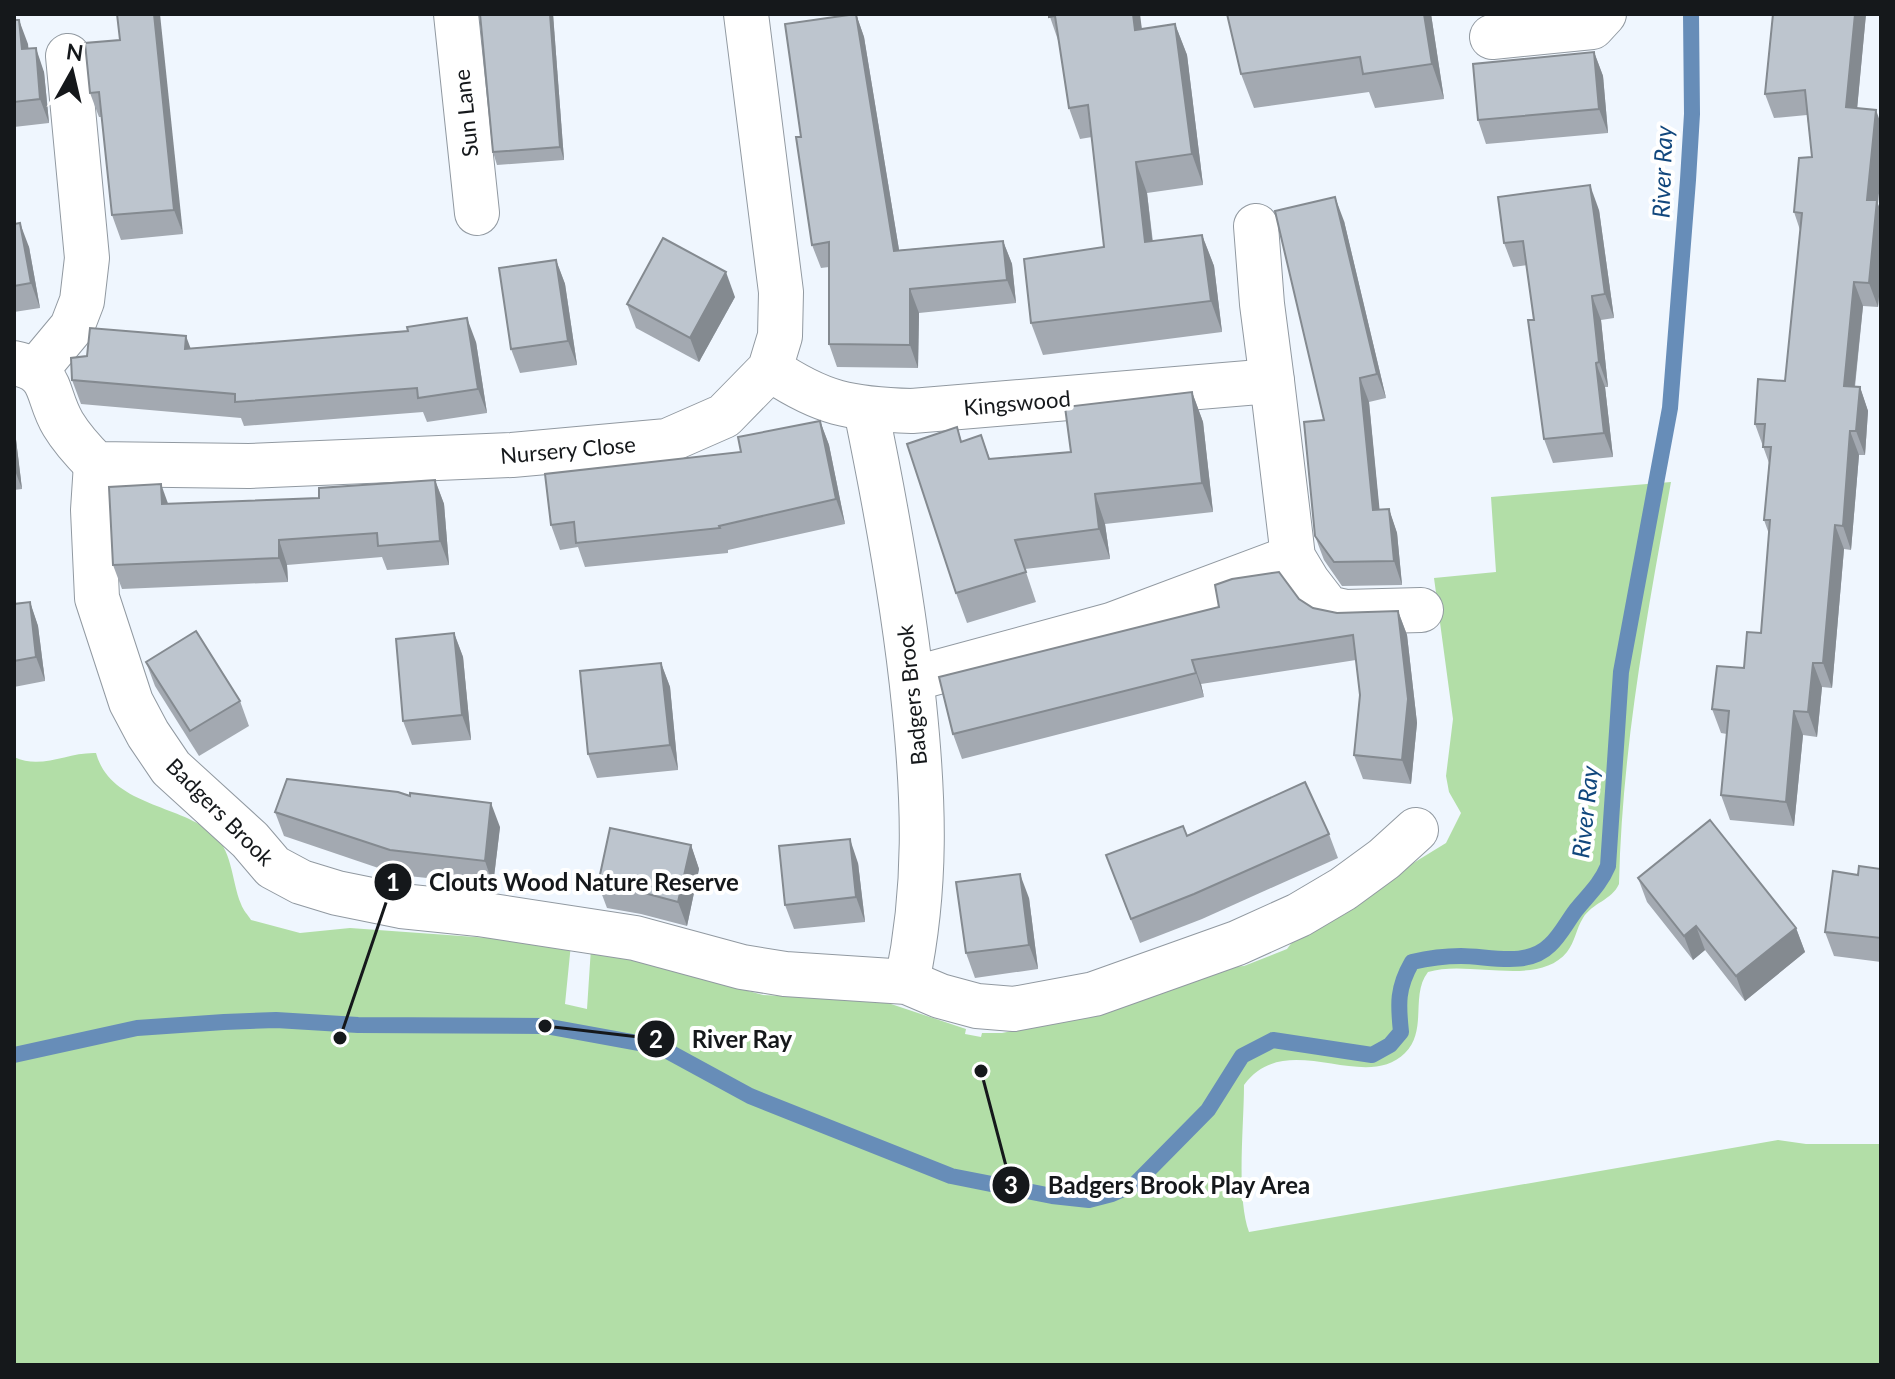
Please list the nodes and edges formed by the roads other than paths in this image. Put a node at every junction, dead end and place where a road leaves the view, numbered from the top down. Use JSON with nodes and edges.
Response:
{"nodes":[{"id":1,"x":456,"y":14,"type":"edge"},
{"id":2,"x":746,"y":14,"type":"edge"},
{"id":3,"x":1604,"y":14,"type":"edge"},
{"id":4,"x":1492,"y":37,"type":"dead end"},
{"id":5,"x":68,"y":56,"type":"dead end"},
{"id":6,"x":477,"y":213,"type":"dead end"},
{"id":7,"x":1256,"y":226,"type":"dead end"},
{"id":8,"x":25,"y":366,"type":"edge"},
{"id":9,"x":770,"y":369,"type":"junction"},
{"id":10,"x":1272,"y":381,"type":"junction"},
{"id":11,"x":866,"y":410,"type":"junction"},
{"id":12,"x":96,"y":464,"type":"junction"},
{"id":13,"x":1293,"y":557,"type":"junction"},
{"id":14,"x":1421,"y":610,"type":"dead end"},
{"id":15,"x":912,"y":679,"type":"junction"},
{"id":16,"x":1416,"y":830,"type":"dead end"},
{"id":17,"x":907,"y":982,"type":"junction"}],
"edges":[{"from":1,"to":6,"type":"street","name":"Sun Lane"},
{"from":2,"to":9,"type":"street","name":"Nursery Close"},
{"from":3,"to":4,"type":"street"},
{"from":5,"to":8,"type":"street"},
{"from":7,"to":10,"type":"street"},
{"from":8,"to":12,"type":"street"},
{"from":9,"to":11,"type":"street","name":"Kingswood"},
{"from":9,"to":12,"type":"street","name":"Nursery Close"},
{"from":10,"to":11,"type":"street","name":"Kingswood"},
{"from":10,"to":13,"type":"street"},
{"from":11,"to":15,"type":"street","name":"Badgers Brook"},
{"from":12,"to":17,"type":"street","name":"Badgers Brook"},
{"from":13,"to":14,"type":"street"},
{"from":13,"to":15,"type":"street"},
{"from":15,"to":17,"type":"street","name":"Badgers Brook"},
{"from":16,"to":17,"type":"street","name":"Badgers Brook"}]}
